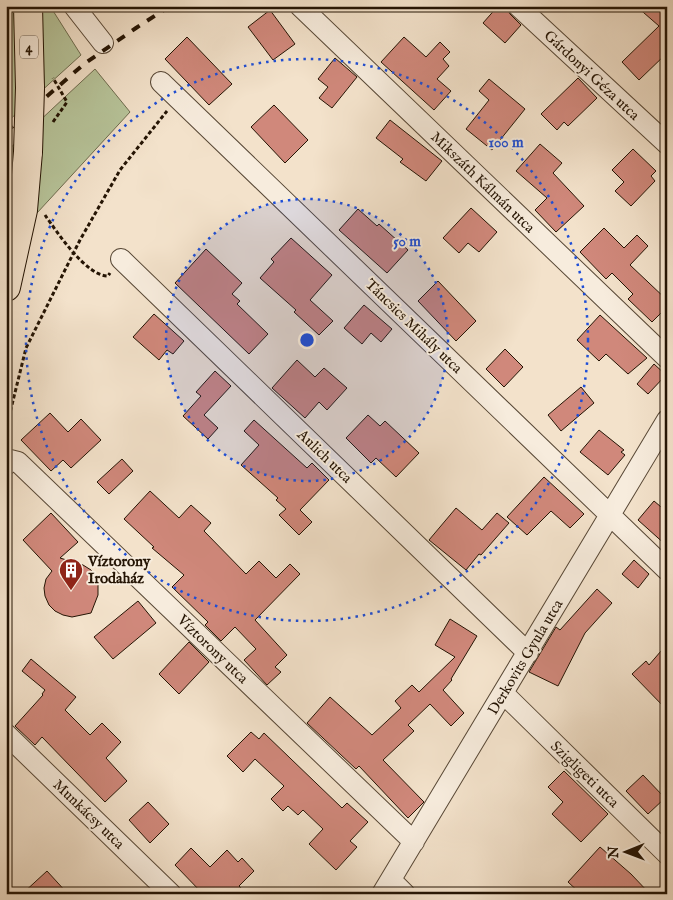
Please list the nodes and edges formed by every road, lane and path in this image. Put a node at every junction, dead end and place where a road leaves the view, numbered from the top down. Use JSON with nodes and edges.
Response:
{"nodes":[{"id":1,"x":28,"y":6,"type":"edge"},
{"id":2,"x":74,"y":6,"type":"edge"},
{"id":3,"x":300,"y":6,"type":"edge"},
{"id":4,"x":518,"y":6,"type":"edge"},
{"id":5,"x":103,"y":43,"type":"dead end"},
{"id":6,"x":161,"y":82,"type":"dead end"},
{"id":7,"x":178,"y":99,"type":"junction"},
{"id":8,"x":667,"y":144,"type":"edge"},
{"id":9,"x":74,"y":254,"type":"junction"},
{"id":10,"x":122,"y":259,"type":"joint"},
{"id":11,"x":9,"y":276,"type":"edge"},
{"id":12,"x":667,"y":358,"type":"edge"},
{"id":13,"x":667,"y":420,"type":"edge"},
{"id":14,"x":8,"y":462,"type":"edge"},
{"id":15,"x":610,"y":516,"type":"junction"},
{"id":16,"x":667,"y":570,"type":"edge"},
{"id":17,"x":528,"y":653,"type":"junction"},
{"id":18,"x":504,"y":694,"type":"junction"},
{"id":19,"x":6,"y":734,"type":"edge"},
{"id":20,"x":414,"y":842,"type":"junction"},
{"id":21,"x":667,"y":854,"type":"edge"},
{"id":22,"x":387,"y":887,"type":"edge"},
{"id":23,"x":171,"y":894,"type":"edge"},
{"id":24,"x":405,"y":894,"type":"edge"}],
"edges":[{"from":1,"to":11,"type":"main road","number":"4","bridge":true},
{"from":2,"to":5,"type":"street"},
{"from":3,"to":12,"type":"street","name":"Mikszáth Kálmán utca"},
{"from":4,"to":8,"type":"street","name":"Gárdonyi Géza utca"},
{"from":6,"to":7,"type":"street","name":"Táncsics Mihály utca"},
{"from":7,"to":9,"type":"path"},
{"from":7,"to":15,"type":"street","name":"Táncsics Mihály utca"},
{"from":9,"to":10,"type":"path"},
{"from":9,"to":14,"type":"path"},
{"from":10,"to":17,"type":"street","name":"Aulich utca"},
{"from":13,"to":15,"type":"street","name":"Derkovits Gyula utca"},
{"from":14,"to":20,"type":"street","name":"Víztorony utca"},
{"from":15,"to":16,"type":"street","name":"Táncsics Mihály utca"},
{"from":15,"to":17,"type":"street","name":"Derkovits Gyula utca"},
{"from":17,"to":18,"type":"street","name":"Derkovits Gyula utca"},
{"from":18,"to":20,"type":"street","name":"Derkovits Gyula utca"},
{"from":18,"to":21,"type":"street","name":"Szigligeti utca"},
{"from":19,"to":23,"type":"street","name":"Munkácsy utca"},
{"from":20,"to":22,"type":"street","name":"Derkovits Gyula utca"},
{"from":22,"to":24,"type":"street"}]}
